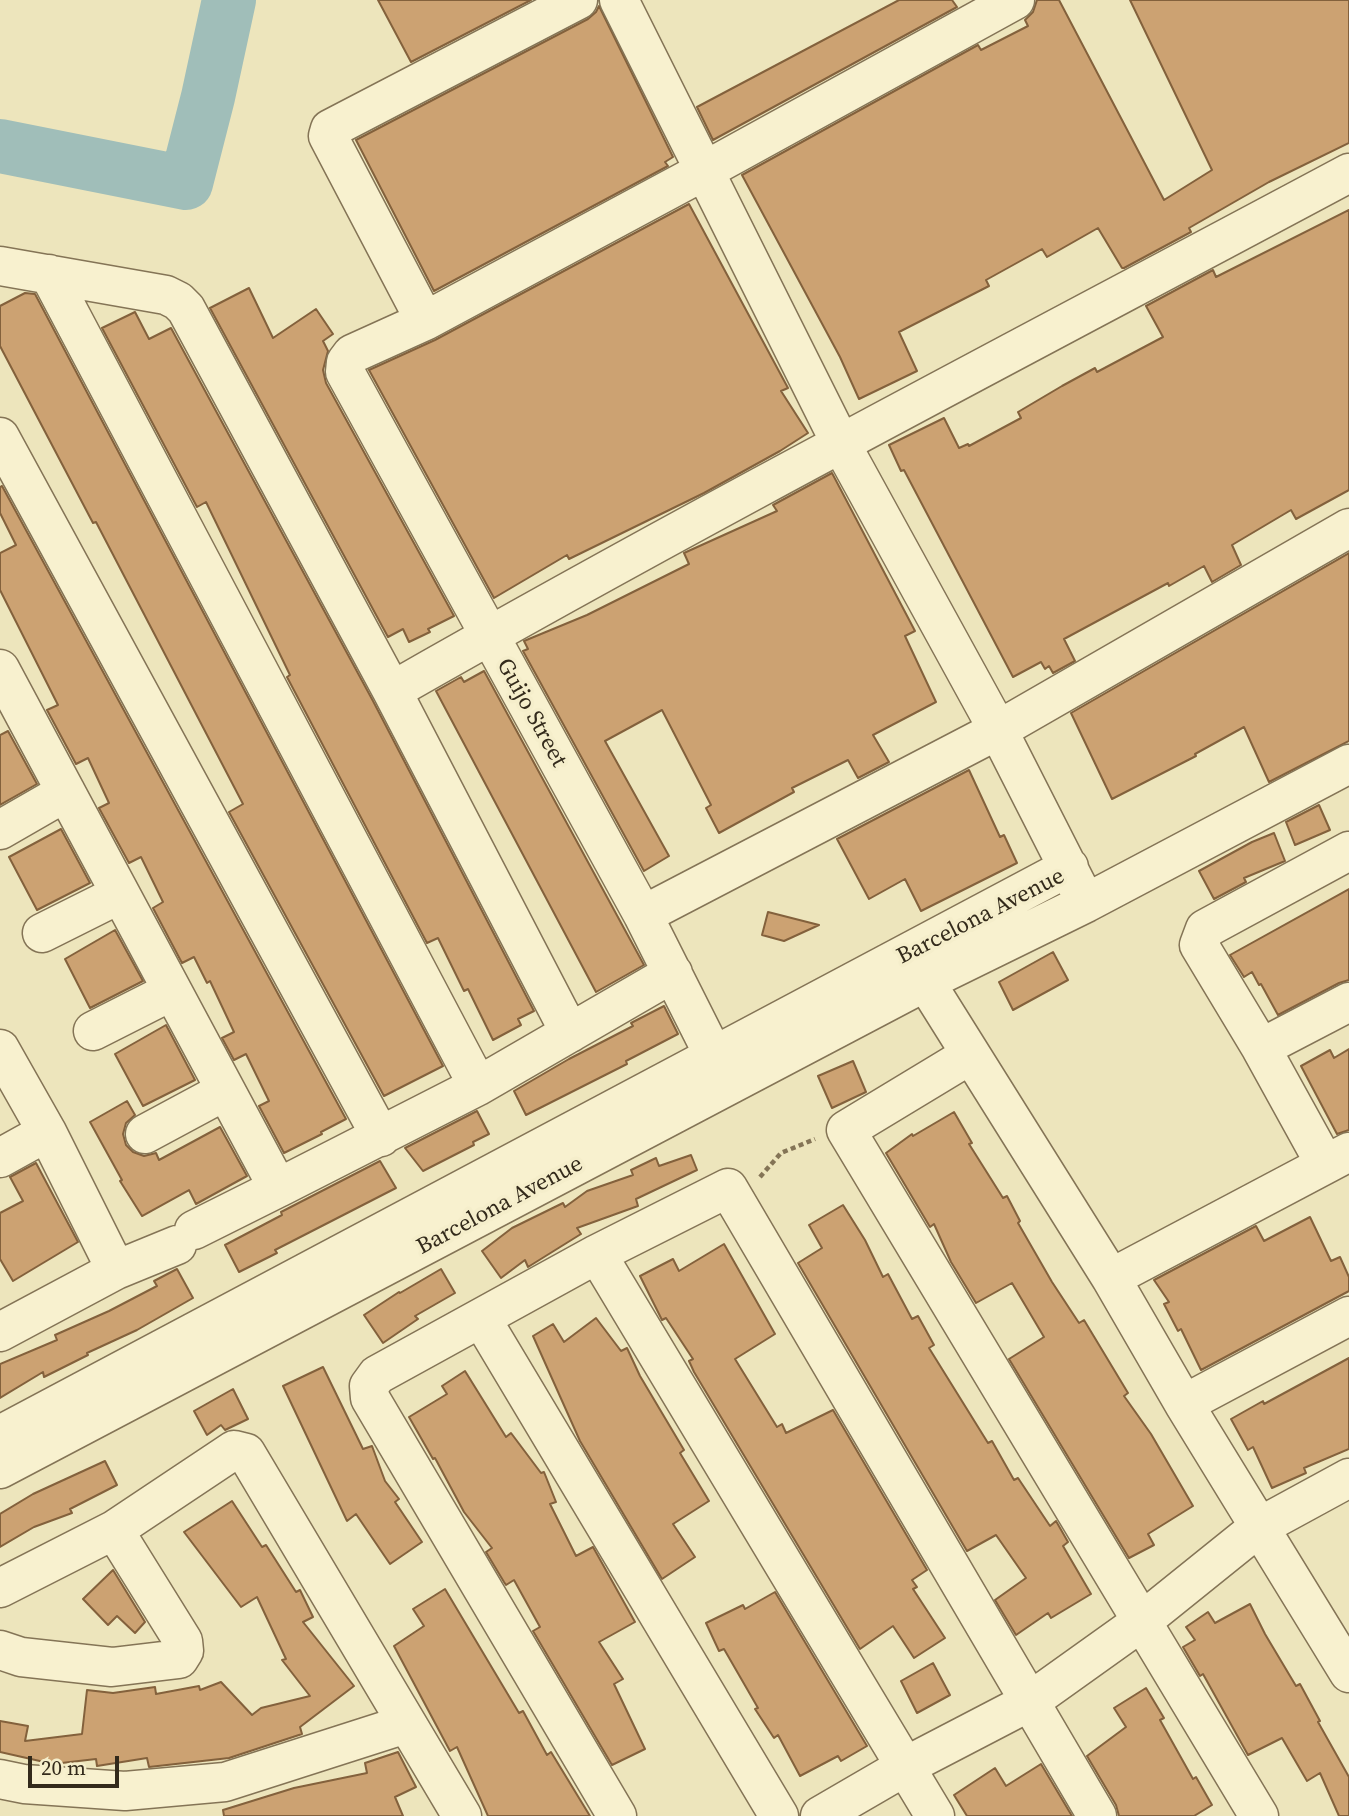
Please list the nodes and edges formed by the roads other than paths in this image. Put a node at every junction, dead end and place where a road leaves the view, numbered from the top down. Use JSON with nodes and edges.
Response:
{"nodes":[{"id":1,"x":578,"y":0,"type":"edge"},
{"id":2,"x":619,"y":0,"type":"edge"},
{"id":3,"x":1014,"y":0,"type":"edge"},
{"id":4,"x":704,"y":171,"type":"junction"},
{"id":5,"x":1349,"y":173,"type":"edge"},
{"id":6,"x":0,"y":266,"type":"edge"},
{"id":7,"x":49,"y":274,"type":"junction"},
{"id":8,"x":425,"y":321,"type":"junction"},
{"id":9,"x":0,"y":437,"type":"edge"},
{"id":10,"x":841,"y":444,"type":"junction"},
{"id":11,"x":1349,"y":528,"type":"edge"},
{"id":12,"x":489,"y":636,"type":"junction"},
{"id":13,"x":4,"y":687,"type":"edge"},
{"id":14,"x":392,"y":691,"type":"junction"},
{"id":15,"x":998,"y":730,"type":"junction"},
{"id":16,"x":1349,"y":764,"type":"edge"},
{"id":17,"x":66,"y":792,"type":"junction"},
{"id":18,"x":0,"y":830,"type":"edge"},
{"id":19,"x":1349,"y":851,"type":"edge"},
{"id":20,"x":1069,"y":867,"type":"junction"},
{"id":21,"x":121,"y":894,"type":"junction"},
{"id":22,"x":1086,"y":903,"type":"junction"},
{"id":23,"x":643,"y":915,"type":"junction"},
{"id":24,"x":42,"y":933,"type":"dead end"},
{"id":25,"x":917,"y":968,"type":"junction"},
{"id":26,"x":673,"y":973,"type":"junction"},
{"id":27,"x":172,"y":991,"type":"junction"},
{"id":28,"x":1349,"y":1002,"type":"edge"},
{"id":29,"x":93,"y":1031,"type":"dead end"},
{"id":30,"x":570,"y":1033,"type":"junction"},
{"id":31,"x":1261,"y":1048,"type":"junction"},
{"id":32,"x":0,"y":1049,"type":"edge"},
{"id":33,"x":970,"y":1055,"type":"junction"},
{"id":34,"x":714,"y":1056,"type":"junction"},
{"id":35,"x":478,"y":1086,"type":"junction"},
{"id":36,"x":225,"y":1091,"type":"junction"},
{"id":37,"x":47,"y":1132,"type":"junction"},
{"id":38,"x":145,"y":1134,"type":"dead end"},
{"id":39,"x":381,"y":1137,"type":"junction"},
{"id":40,"x":0,"y":1158,"type":"edge"},
{"id":41,"x":1337,"y":1158,"type":"edge"},
{"id":42,"x":278,"y":1188,"type":"junction"},
{"id":43,"x":597,"y":1254,"type":"junction"},
{"id":44,"x":116,"y":1270,"type":"junction"},
{"id":45,"x":1111,"y":1278,"type":"junction"},
{"id":46,"x":1349,"y":1316,"type":"edge"},
{"id":47,"x":481,"y":1318,"type":"junction"},
{"id":48,"x":0,"y":1332,"type":"edge"},
{"id":49,"x":1184,"y":1404,"type":"junction"},
{"id":50,"x":0,"y":1435,"type":"edge"},
{"id":51,"x":0,"y":1469,"type":"edge"},
{"id":52,"x":1349,"y":1478,"type":"edge"},
{"id":53,"x":1259,"y":1527,"type":"junction"},
{"id":54,"x":114,"y":1530,"type":"junction"},
{"id":55,"x":0,"y":1588,"type":"edge"},
{"id":56,"x":1141,"y":1622,"type":"junction"},
{"id":57,"x":0,"y":1650,"type":"edge"},
{"id":58,"x":1345,"y":1655,"type":"edge"},
{"id":59,"x":1028,"y":1702,"type":"junction"},
{"id":60,"x":406,"y":1724,"type":"junction"},
{"id":61,"x":906,"y":1766,"type":"junction"},
{"id":62,"x":0,"y":1779,"type":"edge"},
{"id":63,"x":462,"y":1816,"type":"edge"},
{"id":64,"x":617,"y":1816,"type":"edge"},
{"id":65,"x":779,"y":1816,"type":"edge"},
{"id":66,"x":820,"y":1816,"type":"edge"},
{"id":67,"x":935,"y":1816,"type":"edge"},
{"id":68,"x":1097,"y":1816,"type":"edge"},
{"id":69,"x":1259,"y":1816,"type":"edge"}],
"edges":[{"from":1,"to":8,"type":"street"},
{"from":2,"to":4,"type":"street"},
{"from":3,"to":4,"type":"street"},
{"from":4,"to":8,"type":"street"},
{"from":4,"to":10,"type":"street"},
{"from":5,"to":10,"type":"street"},
{"from":6,"to":7,"type":"street"},
{"from":7,"to":14,"type":"street"},
{"from":7,"to":35,"type":"street"},
{"from":8,"to":12,"type":"street","name":"Guijo Street"},
{"from":9,"to":39,"type":"street"},
{"from":10,"to":12,"type":"street"},
{"from":10,"to":15,"type":"street"},
{"from":11,"to":15,"type":"street"},
{"from":12,"to":14,"type":"street"},
{"from":12,"to":23,"type":"street","name":"Guijo Street"},
{"from":13,"to":17,"type":"street"},
{"from":14,"to":30,"type":"street"},
{"from":15,"to":20,"type":"street"},
{"from":15,"to":23,"type":"street"},
{"from":16,"to":22,"type":"street"},
{"from":17,"to":18,"type":"street"},
{"from":17,"to":21,"type":"street"},
{"from":19,"to":31,"type":"street"},
{"from":20,"to":22,"type":"street","name":"Barcelona Avenue"},
{"from":20,"to":25,"type":"street","name":"Barcelona Avenue"},
{"from":21,"to":24,"type":"street"},
{"from":21,"to":27,"type":"street"},
{"from":22,"to":25,"type":"street","name":"Barcelona Avenue"},
{"from":23,"to":26,"type":"street","name":"Guijo Street"},
{"from":25,"to":33,"type":"street"},
{"from":25,"to":34,"type":"street","name":"Barcelona Avenue"},
{"from":25,"to":51,"type":"street","name":"Barcelona Avenue"},
{"from":26,"to":30,"type":"street"},
{"from":26,"to":34,"type":"street","name":"Guijo Street"},
{"from":27,"to":29,"type":"street"},
{"from":27,"to":36,"type":"street"},
{"from":28,"to":31,"type":"street"},
{"from":30,"to":35,"type":"street"},
{"from":31,"to":41,"type":"street"},
{"from":32,"to":37,"type":"street"},
{"from":33,"to":45,"type":"street"},
{"from":33,"to":56,"type":"street"},
{"from":34,"to":50,"type":"street","name":"Barcelona Avenue"},
{"from":35,"to":39,"type":"street"},
{"from":36,"to":38,"type":"street"},
{"from":36,"to":42,"type":"street"},
{"from":37,"to":40,"type":"street"},
{"from":37,"to":44,"type":"street"},
{"from":39,"to":42,"type":"street"},
{"from":41,"to":45,"type":"street"},
{"from":42,"to":44,"type":"street"},
{"from":43,"to":47,"type":"street"},
{"from":43,"to":59,"type":"street"},
{"from":43,"to":61,"type":"street"},
{"from":44,"to":48,"type":"street"},
{"from":45,"to":49,"type":"street"},
{"from":46,"to":49,"type":"street"},
{"from":47,"to":64,"type":"street"},
{"from":47,"to":65,"type":"street"},
{"from":49,"to":53,"type":"street"},
{"from":52,"to":53,"type":"street"},
{"from":53,"to":56,"type":"street"},
{"from":53,"to":58,"type":"street"},
{"from":54,"to":55,"type":"street"},
{"from":54,"to":57,"type":"street"},
{"from":54,"to":60,"type":"street"},
{"from":56,"to":59,"type":"street"},
{"from":56,"to":69,"type":"street"},
{"from":59,"to":61,"type":"street"},
{"from":59,"to":68,"type":"street"},
{"from":60,"to":62,"type":"street"},
{"from":60,"to":63,"type":"street"},
{"from":61,"to":66,"type":"street"},
{"from":61,"to":67,"type":"street"}]}
